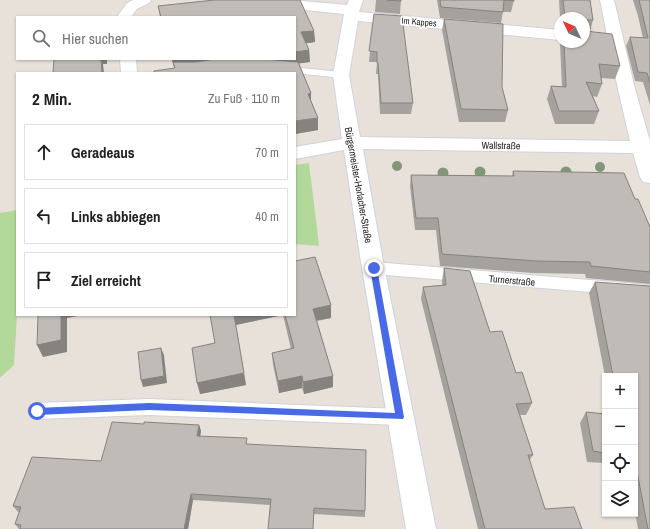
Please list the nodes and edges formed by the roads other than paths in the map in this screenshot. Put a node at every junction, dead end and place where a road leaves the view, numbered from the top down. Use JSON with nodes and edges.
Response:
{"nodes":[{"id":1,"x":144,"y":0,"type":"edge"},
{"id":2,"x":246,"y":0,"type":"edge"},
{"id":3,"x":607,"y":0,"type":"edge"},
{"id":4,"x":353,"y":8,"type":"edge"},
{"id":5,"x":125,"y":16,"type":"edge"},
{"id":6,"x":554,"y":34,"type":"edge"},
{"id":7,"x":128,"y":60,"type":"edge"},
{"id":8,"x":267,"y":67,"type":"edge"},
{"id":9,"x":129,"y":72,"type":"edge"},
{"id":10,"x":341,"y":76,"type":"junction"},
{"id":11,"x":352,"y":143,"type":"junction"},
{"id":12,"x":645,"y":147,"type":"edge"},
{"id":13,"x":296,"y":153,"type":"edge"},
{"id":14,"x":650,"y":177,"type":"edge"},
{"id":15,"x":374,"y":268,"type":"junction"},
{"id":16,"x":650,"y":291,"type":"edge"},
{"id":17,"x":37,"y":411,"type":"dead end"},
{"id":18,"x":400,"y":417,"type":"junction"},
{"id":19,"x":421,"y":529,"type":"edge"}],
"edges":[{"from":1,"to":5,"type":"street"},
{"from":2,"to":4,"type":"street","name":"Im Kappes"},
{"from":3,"to":12,"type":"street"},
{"from":4,"to":6,"type":"street","name":"Im Kappes"},
{"from":4,"to":10,"type":"street","name":"Bürgermeister-Horlacher-Straße"},
{"from":7,"to":9,"type":"street"},
{"from":8,"to":10,"type":"lane"},
{"from":10,"to":11,"type":"street","name":"Bürgermeister-Horlacher-Straße"},
{"from":11,"to":12,"type":"street","name":"Wallstraße"},
{"from":11,"to":13,"type":"street","name":"Wallstraße"},
{"from":11,"to":15,"type":"street","name":"Bürgermeister-Horlacher-Straße"},
{"from":12,"to":14,"type":"street"},
{"from":15,"to":16,"type":"lane","name":"Turnerstraße"},
{"from":15,"to":18,"type":"street","name":"Bürgermeister-Horlacher-Straße"},
{"from":17,"to":18,"type":"lane"},
{"from":18,"to":19,"type":"street","name":"Bürgermeister-Horlacher-Straße"}]}
